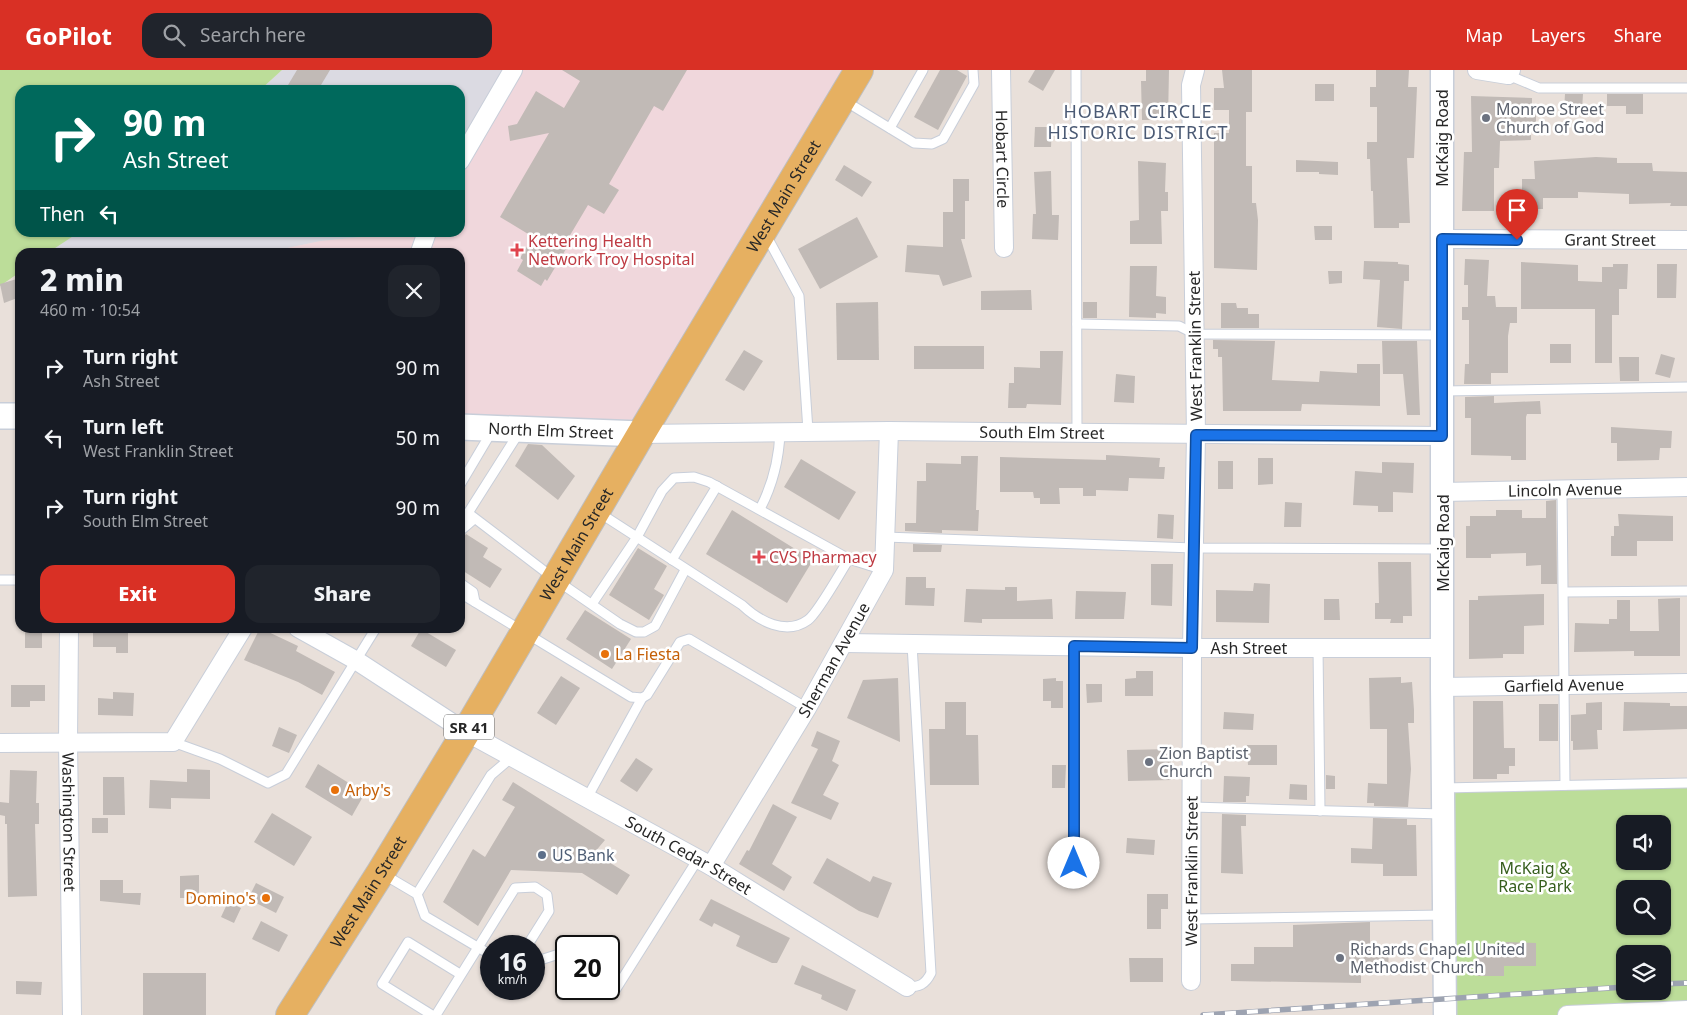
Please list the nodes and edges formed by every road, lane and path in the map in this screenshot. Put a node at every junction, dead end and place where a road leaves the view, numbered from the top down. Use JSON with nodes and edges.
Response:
{"nodes":[{"id":1,"x":514,"y":70,"type":"edge"},
{"id":2,"x":859,"y":70,"type":"edge"},
{"id":3,"x":923,"y":70,"type":"edge"},
{"id":4,"x":973,"y":70,"type":"edge"},
{"id":5,"x":1001,"y":70,"type":"edge"},
{"id":6,"x":1076,"y":70,"type":"edge"},
{"id":7,"x":1195,"y":70,"type":"edge"},
{"id":8,"x":1442,"y":70,"type":"edge"},
{"id":9,"x":1477,"y":70,"type":"edge"},
{"id":10,"x":1510,"y":72,"type":"edge"},
{"id":11,"x":1687,"y":88,"type":"edge"},
{"id":12,"x":842,"y":100,"type":"junction"},
{"id":13,"x":890,"y":128,"type":"junction"},
{"id":14,"x":465,"y":153,"type":"edge"},
{"id":15,"x":764,"y":230,"type":"junction"},
{"id":16,"x":1442,"y":239,"type":"junction"},
{"id":17,"x":1687,"y":240,"type":"edge"},
{"id":18,"x":1004,"y":248,"type":"dead end"},
{"id":19,"x":1077,"y":324,"type":"junction"},
{"id":20,"x":1195,"y":334,"type":"junction"},
{"id":21,"x":1442,"y":335,"type":"junction"},
{"id":22,"x":1687,"y":387,"type":"edge"},
{"id":23,"x":1442,"y":391,"type":"junction"},
{"id":24,"x":0,"y":416,"type":"edge"},
{"id":25,"x":15,"y":416,"type":"edge"},
{"id":26,"x":465,"y":427,"type":"edge"},
{"id":27,"x":493,"y":428,"type":"junction"},
{"id":28,"x":521,"y":429,"type":"junction"},
{"id":29,"x":808,"y":431,"type":"junction"},
{"id":30,"x":888,"y":431,"type":"junction"},
{"id":31,"x":780,"y":432,"type":"junction"},
{"id":32,"x":1077,"y":433,"type":"junction"},
{"id":33,"x":641,"y":434,"type":"junction"},
{"id":34,"x":1196,"y":435,"type":"junction"},
{"id":35,"x":1442,"y":436,"type":"junction"},
{"id":36,"x":465,"y":476,"type":"edge"},
{"id":37,"x":717,"y":486,"type":"junction"},
{"id":38,"x":1687,"y":487,"type":"edge"},
{"id":39,"x":1562,"y":490,"type":"junction"},
{"id":40,"x":1443,"y":492,"type":"junction"},
{"id":41,"x":760,"y":509,"type":"junction"},
{"id":42,"x":596,"y":511,"type":"junction"},
{"id":43,"x":471,"y":516,"type":"junction"},
{"id":44,"x":465,"y":518,"type":"edge"},
{"id":45,"x":465,"y":524,"type":"edge"},
{"id":46,"x":637,"y":537,"type":"junction"},
{"id":47,"x":885,"y":537,"type":"junction"},
{"id":48,"x":1194,"y":548,"type":"junction"},
{"id":49,"x":1443,"y":549,"type":"junction"},
{"id":50,"x":849,"y":559,"type":"junction"},
{"id":51,"x":672,"y":560,"type":"junction"},
{"id":52,"x":686,"y":570,"type":"junction"},
{"id":53,"x":884,"y":570,"type":"junction"},
{"id":54,"x":0,"y":580,"type":"edge"},
{"id":55,"x":15,"y":580,"type":"edge"},
{"id":56,"x":556,"y":580,"type":"junction"},
{"id":57,"x":465,"y":586,"type":"edge"},
{"id":58,"x":1687,"y":591,"type":"edge"},
{"id":59,"x":1564,"y":592,"type":"junction"},
{"id":60,"x":465,"y":596,"type":"edge"},
{"id":61,"x":475,"y":602,"type":"junction"},
{"id":62,"x":592,"y":604,"type":"junction"},
{"id":63,"x":69,"y":633,"type":"edge"},
{"id":64,"x":240,"y":633,"type":"edge"},
{"id":65,"x":307,"y":633,"type":"edge"},
{"id":66,"x":373,"y":633,"type":"edge"},
{"id":67,"x":524,"y":633,"type":"junction"},
{"id":68,"x":845,"y":642,"type":"junction"},
{"id":69,"x":912,"y":644,"type":"junction"},
{"id":70,"x":1074,"y":646,"type":"junction"},
{"id":71,"x":1192,"y":648,"type":"junction"},
{"id":72,"x":1318,"y":648,"type":"junction"},
{"id":73,"x":1442,"y":648,"type":"junction"},
{"id":74,"x":357,"y":661,"type":"junction"},
{"id":75,"x":1687,"y":683,"type":"edge"},
{"id":76,"x":1563,"y":685,"type":"junction"},
{"id":77,"x":1442,"y":687,"type":"junction"},
{"id":78,"x":642,"y":698,"type":"junction"},
{"id":79,"x":807,"y":708,"type":"junction"},
{"id":80,"x":466,"y":732,"type":"junction"},
{"id":81,"x":68,"y":742,"type":"junction"},
{"id":82,"x":173,"y":742,"type":"junction"},
{"id":83,"x":0,"y":743,"type":"edge"},
{"id":84,"x":512,"y":757,"type":"junction"},
{"id":85,"x":1687,"y":783,"type":"edge"},
{"id":86,"x":1565,"y":785,"type":"junction"},
{"id":87,"x":1443,"y":788,"type":"junction"},
{"id":88,"x":587,"y":798,"type":"junction"},
{"id":89,"x":1192,"y":807,"type":"junction"},
{"id":90,"x":1320,"y":811,"type":"junction"},
{"id":91,"x":1443,"y":814,"type":"junction"},
{"id":92,"x":704,"y":863,"type":"junction"},
{"id":93,"x":1074,"y":863,"type":"dead end"},
{"id":94,"x":381,"y":872,"type":"junction"},
{"id":95,"x":417,"y":894,"type":"junction"},
{"id":96,"x":1444,"y":915,"type":"junction"},
{"id":97,"x":1191,"y":919,"type":"junction"},
{"id":98,"x":486,"y":935,"type":"edge"},
{"id":99,"x":534,"y":935,"type":"edge"},
{"id":100,"x":479,"y":947,"type":"joint"},
{"id":101,"x":460,"y":974,"type":"junction"},
{"id":102,"x":1191,"y":982,"type":"dead end"},
{"id":103,"x":620,"y":983,"type":"edge"},
{"id":104,"x":907,"y":987,"type":"joint"},
{"id":105,"x":1687,"y":1010,"type":"edge"},
{"id":106,"x":1648,"y":1013,"type":"edge"},
{"id":107,"x":72,"y":1015,"type":"edge"},
{"id":108,"x":290,"y":1015,"type":"edge"},
{"id":109,"x":432,"y":1015,"type":"edge"},
{"id":110,"x":436,"y":1015,"type":"edge"},
{"id":111,"x":1446,"y":1015,"type":"edge"},
{"id":112,"x":1567,"y":1015,"type":"edge"}],
"edges":[{"from":1,"to":14,"type":"street"},
{"from":2,"to":12,"type":"main road","name":"West Main Street"},
{"from":3,"to":13,"type":"lane"},
{"from":4,"to":13,"type":"lane"},
{"from":5,"to":18,"type":"street","name":"Hobart Circle"},
{"from":6,"to":19,"type":"lane"},
{"from":7,"to":20,"type":"street","name":"West Franklin Street"},
{"from":8,"to":16,"type":"street","name":"McKaig Road"},
{"from":9,"to":10,"type":"street"},
{"from":10,"to":11,"type":"lane"},
{"from":12,"to":13,"type":"lane"},
{"from":12,"to":15,"type":"main road","name":"West Main Street"},
{"from":15,"to":29,"type":"lane"},
{"from":15,"to":33,"type":"main road","name":"West Main Street"},
{"from":16,"to":17,"type":"street","name":"Grant Street"},
{"from":16,"to":21,"type":"street","name":"McKaig Road"},
{"from":19,"to":20,"type":"lane"},
{"from":19,"to":32,"type":"lane"},
{"from":20,"to":21,"type":"lane"},
{"from":20,"to":34,"type":"street","name":"West Franklin Street"},
{"from":21,"to":23,"type":"street","name":"McKaig Road"},
{"from":22,"to":23,"type":"lane"},
{"from":23,"to":35,"type":"street","name":"McKaig Road"},
{"from":24,"to":25,"type":"main road"},
{"from":26,"to":27,"type":"main road","name":"North Elm Street"},
{"from":27,"to":28,"type":"main road","name":"North Elm Street"},
{"from":27,"to":36,"type":"lane"},
{"from":28,"to":33,"type":"main road","name":"North Elm Street"},
{"from":28,"to":43,"type":"lane"},
{"from":29,"to":30,"type":"street","name":"South Elm Street"},
{"from":29,"to":31,"type":"street","name":"South Elm Street"},
{"from":30,"to":32,"type":"street","name":"South Elm Street"},
{"from":30,"to":47,"type":"street","name":"Sherman Avenue"},
{"from":31,"to":33,"type":"street","name":"South Elm Street"},
{"from":31,"to":41,"type":"lane"},
{"from":32,"to":34,"type":"street","name":"South Elm Street"},
{"from":33,"to":42,"type":"main road","name":"West Main Street","number":"SR 41"},
{"from":34,"to":35,"type":"street","name":"South Elm Street"},
{"from":34,"to":48,"type":"street","name":"West Franklin Street"},
{"from":35,"to":40,"type":"street","name":"McKaig Road"},
{"from":37,"to":41,"type":"lane"},
{"from":37,"to":46,"type":"lane"},
{"from":37,"to":51,"type":"lane"},
{"from":38,"to":39,"type":"street","name":"Lincoln Avenue"},
{"from":39,"to":40,"type":"street","name":"Lincoln Avenue"},
{"from":39,"to":59,"type":"lane"},
{"from":40,"to":49,"type":"street","name":"McKaig Road"},
{"from":41,"to":50,"type":"lane"},
{"from":42,"to":46,"type":"lane"},
{"from":42,"to":56,"type":"main road","name":"West Main Street","number":"SR 41"},
{"from":43,"to":44,"type":"lane"},
{"from":43,"to":45,"type":"lane"},
{"from":43,"to":56,"type":"lane"},
{"from":46,"to":51,"type":"lane"},
{"from":46,"to":62,"type":"lane"},
{"from":47,"to":48,"type":"lane"},
{"from":47,"to":53,"type":"street","name":"Sherman Avenue"},
{"from":48,"to":49,"type":"lane"},
{"from":48,"to":71,"type":"street","name":"West Franklin Street"},
{"from":49,"to":73,"type":"street","name":"McKaig Road"},
{"from":50,"to":52,"type":"lane"},
{"from":50,"to":53,"type":"lane"},
{"from":51,"to":52,"type":"lane"},
{"from":52,"to":62,"type":"lane"},
{"from":53,"to":68,"type":"street","name":"Sherman Avenue"},
{"from":54,"to":55,"type":"lane"},
{"from":56,"to":62,"type":"lane"},
{"from":56,"to":67,"type":"main road","name":"West Main Street","number":"SR 41"},
{"from":57,"to":61,"type":"lane"},
{"from":58,"to":59,"type":"lane"},
{"from":59,"to":76,"type":"lane"},
{"from":60,"to":61,"type":"lane"},
{"from":61,"to":67,"type":"lane"},
{"from":63,"to":81,"type":"street","name":"Washington Street"},
{"from":64,"to":82,"type":"street"},
{"from":65,"to":74,"type":"street","name":"South Cedar Street"},
{"from":66,"to":74,"type":"lane"},
{"from":67,"to":78,"type":"lane"},
{"from":67,"to":80,"type":"main road","name":"West Main Street","number":"SR 41"},
{"from":68,"to":69,"type":"street","name":"Ash Street"},
{"from":68,"to":79,"type":"street","name":"Sherman Avenue"},
{"from":69,"to":70,"type":"street","name":"Ash Street"},
{"from":69,"to":104,"type":"lane"},
{"from":70,"to":71,"type":"street","name":"Ash Street"},
{"from":70,"to":93,"type":"lane"},
{"from":71,"to":72,"type":"street","name":"Ash Street"},
{"from":71,"to":89,"type":"street","name":"West Franklin Street"},
{"from":72,"to":73,"type":"street","name":"Ash Street"},
{"from":72,"to":90,"type":"lane"},
{"from":73,"to":77,"type":"street","name":"McKaig Road"},
{"from":74,"to":80,"type":"street","name":"South Cedar Street"},
{"from":74,"to":82,"type":"lane"},
{"from":75,"to":76,"type":"street","name":"Garfield Avenue"},
{"from":76,"to":77,"type":"street","name":"Garfield Avenue"},
{"from":76,"to":86,"type":"lane"},
{"from":77,"to":87,"type":"street","name":"McKaig Road"},
{"from":78,"to":79,"type":"lane"},
{"from":78,"to":88,"type":"lane"},
{"from":79,"to":92,"type":"street","name":"Sherman Avenue"},
{"from":80,"to":84,"type":"street","name":"South Cedar Street"},
{"from":80,"to":94,"type":"main road","name":"West Main Street","number":"SR 41"},
{"from":81,"to":82,"type":"street"},
{"from":81,"to":83,"type":"street"},
{"from":81,"to":107,"type":"street","name":"Washington Street"},
{"from":84,"to":88,"type":"street","name":"South Cedar Street"},
{"from":84,"to":95,"type":"lane"},
{"from":85,"to":86,"type":"lane"},
{"from":86,"to":87,"type":"lane"},
{"from":87,"to":91,"type":"street","name":"McKaig Road"},
{"from":88,"to":92,"type":"street","name":"South Cedar Street"},
{"from":89,"to":90,"type":"lane"},
{"from":89,"to":97,"type":"street","name":"West Franklin Street"},
{"from":90,"to":91,"type":"lane"},
{"from":91,"to":96,"type":"street","name":"McKaig Road"},
{"from":92,"to":103,"type":"lane"},
{"from":92,"to":104,"type":"street","name":"South Cedar Street"},
{"from":94,"to":95,"type":"lane"},
{"from":94,"to":108,"type":"main road","name":"West Main Street","number":"SR 41"},
{"from":95,"to":100,"type":"lane"},
{"from":96,"to":97,"type":"lane"},
{"from":96,"to":111,"type":"street","name":"McKaig Road"},
{"from":97,"to":102,"type":"street","name":"West Franklin Street"},
{"from":98,"to":99,"type":"lane"},
{"from":100,"to":101,"type":"lane"},
{"from":101,"to":109,"type":"lane"},
{"from":101,"to":110,"type":"lane"},
{"from":105,"to":106,"type":"street"},
{"from":106,"to":112,"type":"street"}]}
